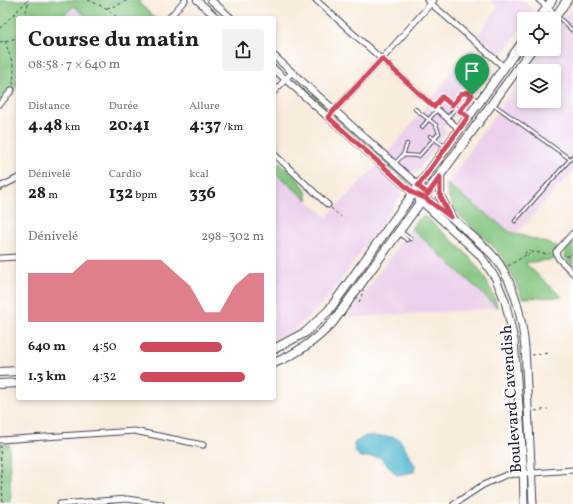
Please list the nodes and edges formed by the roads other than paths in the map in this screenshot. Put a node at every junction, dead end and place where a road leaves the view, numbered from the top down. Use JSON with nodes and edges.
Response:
{"nodes":[{"id":1,"x":185,"y":0,"type":"edge"},
{"id":2,"x":197,"y":0,"type":"edge"},
{"id":3,"x":211,"y":0,"type":"edge"},
{"id":4,"x":316,"y":0,"type":"edge"},
{"id":5,"x":539,"y":0,"type":"edge"},
{"id":6,"x":552,"y":0,"type":"edge"},
{"id":7,"x":567,"y":0,"type":"edge"},
{"id":8,"x":431,"y":1,"type":"edge"},
{"id":9,"x":547,"y":7,"type":"junction"},
{"id":10,"x":544,"y":12,"type":"edge"},
{"id":11,"x":551,"y":12,"type":"edge"},
{"id":12,"x":559,"y":12,"type":"edge"},
{"id":13,"x":171,"y":16,"type":"edge"},
{"id":14,"x":215,"y":16,"type":"edge"},
{"id":15,"x":230,"y":16,"type":"edge"},
{"id":16,"x":561,"y":21,"type":"edge"},
{"id":17,"x":573,"y":30,"type":"edge"},
{"id":18,"x":517,"y":49,"type":"edge"},
{"id":19,"x":527,"y":56,"type":"edge"},
{"id":20,"x":276,"y":58,"type":"edge"},
{"id":21,"x":382,"y":59,"type":"junction"},
{"id":22,"x":504,"y":67,"type":"junction"},
{"id":23,"x":461,"y":70,"type":"dead end"},
{"id":24,"x":276,"y":71,"type":"edge"},
{"id":25,"x":292,"y":72,"type":"junction"},
{"id":26,"x":286,"y":79,"type":"junction"},
{"id":27,"x":12,"y":90,"type":"road end"},
{"id":28,"x":276,"y":90,"type":"edge"},
{"id":29,"x":467,"y":92,"type":"junction"},
{"id":30,"x":472,"y":95,"type":"junction"},
{"id":31,"x":480,"y":101,"type":"junction"},
{"id":32,"x":493,"y":103,"type":"junction"},
{"id":33,"x":0,"y":104,"type":"edge"},
{"id":34,"x":452,"y":105,"type":"junction"},
{"id":35,"x":436,"y":108,"type":"junction"},
{"id":36,"x":456,"y":108,"type":"junction"},
{"id":37,"x":415,"y":109,"type":"dead end"},
{"id":38,"x":334,"y":110,"type":"junction"},
{"id":39,"x":460,"y":111,"type":"junction"},
{"id":40,"x":328,"y":117,"type":"junction"},
{"id":41,"x":468,"y":117,"type":"junction"},
{"id":42,"x":447,"y":118,"type":"junction"},
{"id":43,"x":429,"y":120,"type":"junction"},
{"id":44,"x":422,"y":127,"type":"dead end"},
{"id":45,"x":459,"y":129,"type":"junction"},
{"id":46,"x":430,"y":136,"type":"dead end"},
{"id":47,"x":434,"y":139,"type":"junction"},
{"id":48,"x":425,"y":142,"type":"dead end"},
{"id":49,"x":407,"y":144,"type":"dead end"},
{"id":50,"x":429,"y":145,"type":"junction"},
{"id":51,"x":446,"y":147,"type":"junction"},
{"id":52,"x":420,"y":148,"type":"dead end"},
{"id":53,"x":424,"y":151,"type":"junction"},
{"id":54,"x":403,"y":155,"type":"junction"},
{"id":55,"x":276,"y":156,"type":"edge"},
{"id":56,"x":573,"y":156,"type":"edge"},
{"id":57,"x":570,"y":159,"type":"junction"},
{"id":58,"x":395,"y":164,"type":"junction"},
{"id":59,"x":440,"y":177,"type":"junction"},
{"id":60,"x":16,"y":179,"type":"edge"},
{"id":61,"x":418,"y":186,"type":"junction"},
{"id":62,"x":0,"y":187,"type":"edge"},
{"id":63,"x":413,"y":193,"type":"junction"},
{"id":64,"x":425,"y":198,"type":"junction"},
{"id":65,"x":328,"y":205,"type":"road end"},
{"id":66,"x":451,"y":217,"type":"junction"},
{"id":67,"x":515,"y":221,"type":"dead end"},
{"id":68,"x":400,"y":232,"type":"junction"},
{"id":69,"x":573,"y":233,"type":"edge"},
{"id":70,"x":411,"y":239,"type":"dead end"},
{"id":71,"x":407,"y":240,"type":"dead end"},
{"id":72,"x":16,"y":257,"type":"edge"},
{"id":73,"x":0,"y":258,"type":"edge"},
{"id":74,"x":573,"y":273,"type":"edge"},
{"id":75,"x":276,"y":348,"type":"edge"},
{"id":76,"x":276,"y":362,"type":"edge"},
{"id":77,"x":16,"y":371,"type":"edge"},
{"id":78,"x":0,"y":372,"type":"edge"},
{"id":79,"x":16,"y":383,"type":"edge"},
{"id":80,"x":0,"y":384,"type":"edge"},
{"id":81,"x":0,"y":440,"type":"edge"},
{"id":82,"x":203,"y":445,"type":"dead end"},
{"id":83,"x":573,"y":470,"type":"edge"},
{"id":84,"x":532,"y":472,"type":"junction"},
{"id":85,"x":523,"y":473,"type":"junction"},
{"id":86,"x":127,"y":502,"type":"edge"},
{"id":87,"x":60,"y":504,"type":"edge"},
{"id":88,"x":161,"y":504,"type":"edge"},
{"id":89,"x":454,"y":504,"type":"edge"},
{"id":90,"x":524,"y":504,"type":"edge"},
{"id":91,"x":533,"y":504,"type":"edge"}],
"edges":[{"from":1,"to":13,"type":"street"},
{"from":2,"to":14,"type":"street"},
{"from":3,"to":15,"type":"street"},
{"from":4,"to":21,"type":"street"},
{"from":5,"to":9,"type":"street"},
{"from":6,"to":9,"type":"main road"},
{"from":7,"to":12,"type":"main road"},
{"from":8,"to":21,"type":"street"},
{"from":8,"to":22,"type":"street"},
{"from":9,"to":10,"type":"main road"},
{"from":9,"to":11,"type":"street"},
{"from":16,"to":17,"type":"lane"},
{"from":18,"to":22,"type":"main road"},
{"from":19,"to":32,"type":"main road"},
{"from":20,"to":25,"type":"street"},
{"from":21,"to":35,"type":"street"},
{"from":21,"to":38,"type":"street"},
{"from":22,"to":31,"type":"main road"},
{"from":23,"to":29,"type":"lane"},
{"from":24,"to":26,"type":"street"},
{"from":25,"to":26,"type":"street"},
{"from":25,"to":38,"type":"street"},
{"from":26,"to":28,"type":"street"},
{"from":26,"to":40,"type":"street"},
{"from":27,"to":33,"type":"street"},
{"from":29,"to":30,"type":"lane"},
{"from":29,"to":34,"type":"lane"},
{"from":30,"to":31,"type":"lane"},
{"from":30,"to":39,"type":"lane"},
{"from":31,"to":41,"type":"main road"},
{"from":32,"to":57,"type":"lane"},
{"from":32,"to":59,"type":"main road"},
{"from":34,"to":35,"type":"lane"},
{"from":34,"to":36,"type":"lane"},
{"from":35,"to":42,"type":"street"},
{"from":35,"to":43,"type":"lane"},
{"from":36,"to":39,"type":"lane"},
{"from":36,"to":42,"type":"lane"},
{"from":37,"to":43,"type":"lane"},
{"from":38,"to":40,"type":"street"},
{"from":38,"to":58,"type":"street"},
{"from":39,"to":41,"type":"lane"},
{"from":40,"to":63,"type":"street"},
{"from":41,"to":45,"type":"main road"},
{"from":42,"to":45,"type":"street"},
{"from":43,"to":44,"type":"lane"},
{"from":43,"to":47,"type":"lane"},
{"from":45,"to":51,"type":"main road"},
{"from":46,"to":47,"type":"lane"},
{"from":47,"to":50,"type":"lane"},
{"from":47,"to":51,"type":"lane"},
{"from":48,"to":50,"type":"lane"},
{"from":49,"to":54,"type":"lane"},
{"from":50,"to":53,"type":"lane"},
{"from":51,"to":61,"type":"main road"},
{"from":52,"to":53,"type":"lane"},
{"from":53,"to":54,"type":"lane"},
{"from":54,"to":58,"type":"lane"},
{"from":55,"to":65,"type":"street"},
{"from":56,"to":57,"type":"lane"},
{"from":57,"to":67,"type":"lane"},
{"from":58,"to":61,"type":"street"},
{"from":59,"to":64,"type":"main road"},
{"from":59,"to":66,"type":"main road"},
{"from":60,"to":62,"type":"street"},
{"from":61,"to":63,"type":"main road"},
{"from":61,"to":64,"type":"street"},
{"from":63,"to":64,"type":"main road"},
{"from":63,"to":75,"type":"main road"},
{"from":64,"to":66,"type":"main road","name":"Boulevard Cavendish"},
{"from":64,"to":68,"type":"main road"},
{"from":64,"to":85,"type":"main road","name":"Boulevard Cavendish"},
{"from":66,"to":84,"type":"main road","name":"Boulevard Cavendish"},
{"from":68,"to":70,"type":"lane"},
{"from":68,"to":71,"type":"lane"},
{"from":68,"to":76,"type":"main road"},
{"from":69,"to":74,"type":"street"},
{"from":72,"to":73,"type":"street"},
{"from":77,"to":78,"type":"main road"},
{"from":79,"to":80,"type":"main road"},
{"from":81,"to":82,"type":"street"},
{"from":83,"to":84,"type":"street"},
{"from":84,"to":85,"type":"street"},
{"from":84,"to":91,"type":"main road","name":"Boulevard Cavendish"},
{"from":85,"to":89,"type":"street"},
{"from":85,"to":90,"type":"main road","name":"Boulevard Cavendish"},
{"from":86,"to":87,"type":"street"},
{"from":86,"to":88,"type":"street"}]}
